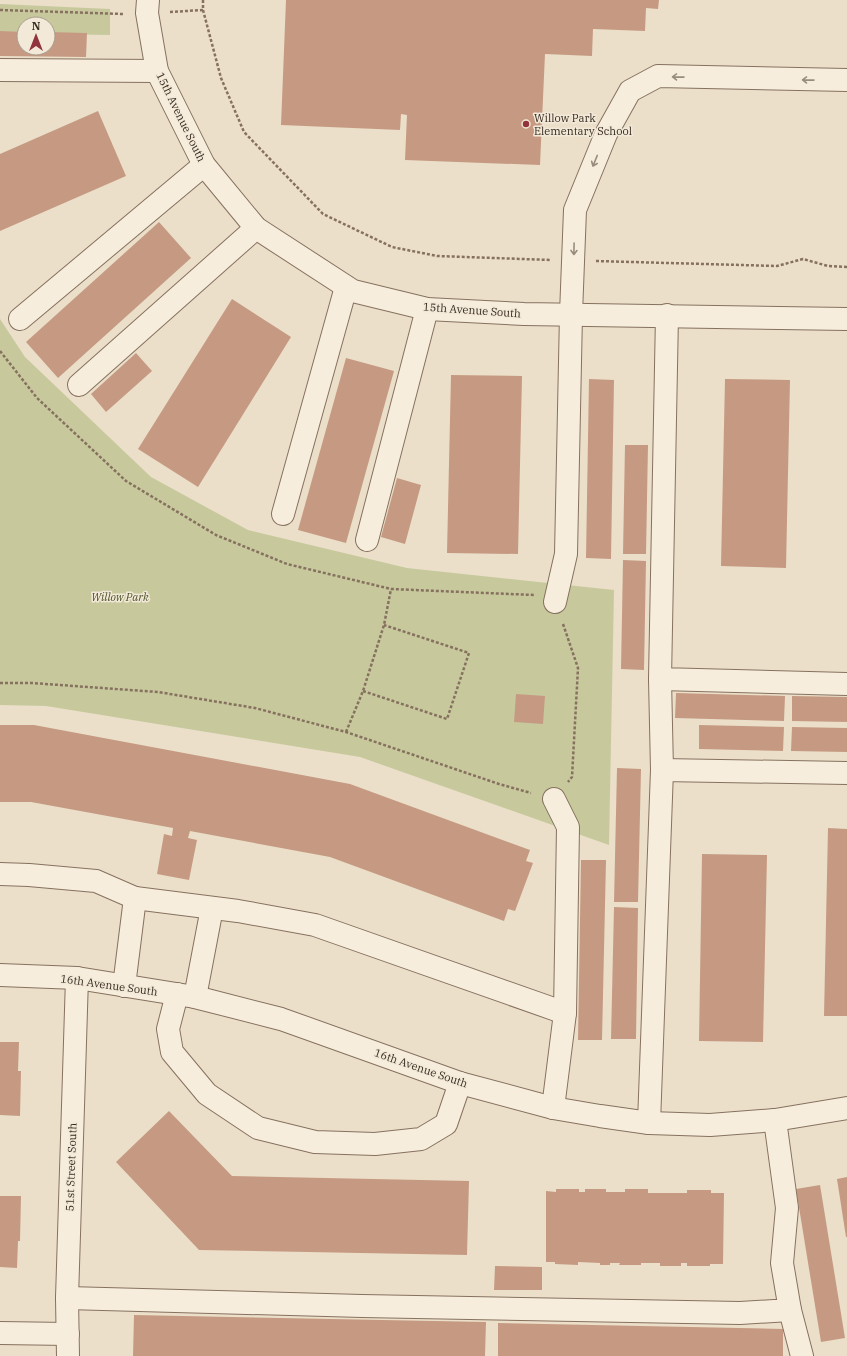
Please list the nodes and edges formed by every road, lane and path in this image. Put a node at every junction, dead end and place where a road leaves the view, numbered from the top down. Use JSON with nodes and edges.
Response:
{"nodes":[{"id":1,"x":148,"y":0,"type":"edge"},
{"id":2,"x":203,"y":0,"type":"edge"},
{"id":3,"x":0,"y":10,"type":"edge"},
{"id":4,"x":203,"y":10,"type":"junction"},
{"id":5,"x":176,"y":12,"type":"dead end"},
{"id":6,"x":128,"y":14,"type":"dead end"},
{"id":7,"x":0,"y":70,"type":"edge"},
{"id":8,"x":157,"y":71,"type":"junction"},
{"id":9,"x":847,"y":80,"type":"edge"},
{"id":10,"x":204,"y":165,"type":"junction"},
{"id":11,"x":256,"y":228,"type":"junction"},
{"id":12,"x":552,"y":260,"type":"dead end"},
{"id":13,"x":589,"y":261,"type":"dead end"},
{"id":14,"x":847,"y":267,"type":"edge"},
{"id":15,"x":346,"y":287,"type":"junction"},
{"id":16,"x":428,"y":309,"type":"junction"},
{"id":17,"x":571,"y":314,"type":"junction"},
{"id":18,"x":667,"y":315,"type":"junction"},
{"id":19,"x":20,"y":319,"type":"dead end"},
{"id":20,"x":847,"y":319,"type":"edge"},
{"id":21,"x":0,"y":351,"type":"edge"},
{"id":22,"x":79,"y":385,"type":"dead end"},
{"id":23,"x":283,"y":514,"type":"dead end"},
{"id":24,"x":367,"y":540,"type":"dead end"},
{"id":25,"x":391,"y":589,"type":"junction"},
{"id":26,"x":555,"y":602,"type":"junction"},
{"id":27,"x":384,"y":625,"type":"junction"},
{"id":28,"x":660,"y":679,"type":"junction"},
{"id":29,"x":0,"y":683,"type":"edge"},
{"id":30,"x":847,"y":684,"type":"edge"},
{"id":31,"x":363,"y":691,"type":"junction"},
{"id":32,"x":346,"y":732,"type":"junction"},
{"id":33,"x":662,"y":770,"type":"junction"},
{"id":34,"x":847,"y":773,"type":"edge"},
{"id":35,"x":554,"y":799,"type":"junction"},
{"id":36,"x":0,"y":874,"type":"edge"},
{"id":37,"x":135,"y":898,"type":"junction"},
{"id":38,"x":212,"y":908,"type":"junction"},
{"id":39,"x":0,"y":975,"type":"edge"},
{"id":40,"x":77,"y":978,"type":"junction"},
{"id":41,"x":124,"y":986,"type":"junction"},
{"id":42,"x":186,"y":996,"type":"junction"},
{"id":43,"x":565,"y":1013,"type":"junction"},
{"id":44,"x":460,"y":1083,"type":"junction"},
{"id":45,"x":553,"y":1108,"type":"junction"},
{"id":46,"x":847,"y":1108,"type":"edge"},
{"id":47,"x":775,"y":1120,"type":"junction"},
{"id":48,"x":649,"y":1123,"type":"junction"},
{"id":49,"x":67,"y":1298,"type":"junction"},
{"id":50,"x":790,"y":1310,"type":"junction"},
{"id":51,"x":0,"y":1333,"type":"edge"},
{"id":52,"x":68,"y":1334,"type":"junction"},
{"id":53,"x":68,"y":1356,"type":"edge"},
{"id":54,"x":802,"y":1356,"type":"edge"}],
"edges":[{"from":1,"to":8,"type":"street","name":"15th Avenue South"},
{"from":2,"to":4,"type":"path"},
{"from":3,"to":6,"type":"path"},
{"from":4,"to":5,"type":"path"},
{"from":4,"to":12,"type":"path"},
{"from":7,"to":8,"type":"street"},
{"from":8,"to":10,"type":"street","name":"15th Avenue South"},
{"from":9,"to":17,"type":"street","one_way":true},
{"from":10,"to":11,"type":"street","name":"15th Avenue South"},
{"from":10,"to":19,"type":"street"},
{"from":11,"to":15,"type":"street","name":"15th Avenue South"},
{"from":11,"to":22,"type":"street"},
{"from":13,"to":14,"type":"path"},
{"from":15,"to":16,"type":"street","name":"15th Avenue South"},
{"from":15,"to":23,"type":"street"},
{"from":16,"to":17,"type":"street","name":"15th Avenue South"},
{"from":16,"to":24,"type":"street"},
{"from":17,"to":18,"type":"street","name":"15th Avenue South"},
{"from":17,"to":26,"type":"street"},
{"from":18,"to":20,"type":"street","name":"15th Avenue South"},
{"from":18,"to":28,"type":"street"},
{"from":21,"to":25,"type":"path"},
{"from":25,"to":26,"type":"path"},
{"from":25,"to":27,"type":"path"},
{"from":26,"to":35,"type":"path"},
{"from":27,"to":31,"type":"path"},
{"from":27,"to":31,"type":"path"},
{"from":28,"to":30,"type":"street"},
{"from":28,"to":33,"type":"street"},
{"from":29,"to":32,"type":"path"},
{"from":31,"to":32,"type":"path"},
{"from":32,"to":35,"type":"path"},
{"from":33,"to":34,"type":"street"},
{"from":33,"to":48,"type":"street"},
{"from":35,"to":43,"type":"street"},
{"from":36,"to":37,"type":"street"},
{"from":37,"to":38,"type":"street"},
{"from":37,"to":41,"type":"street"},
{"from":38,"to":42,"type":"street"},
{"from":38,"to":43,"type":"street"},
{"from":39,"to":40,"type":"street","name":"16th Avenue South"},
{"from":40,"to":41,"type":"street","name":"16th Avenue South"},
{"from":40,"to":49,"type":"street","name":"51st Street South"},
{"from":41,"to":42,"type":"street","name":"16th Avenue South"},
{"from":42,"to":44,"type":"street","name":"16th Avenue South"},
{"from":42,"to":44,"type":"street"},
{"from":43,"to":45,"type":"street"},
{"from":44,"to":45,"type":"street","name":"16th Avenue South"},
{"from":45,"to":48,"type":"street","name":"16th Avenue South"},
{"from":46,"to":47,"type":"street","name":"16th Avenue South"},
{"from":47,"to":48,"type":"street","name":"16th Avenue South"},
{"from":47,"to":50,"type":"street"},
{"from":49,"to":50,"type":"street"},
{"from":49,"to":52,"type":"street","name":"51st Street South"},
{"from":50,"to":54,"type":"street"},
{"from":51,"to":52,"type":"street"},
{"from":52,"to":53,"type":"street","name":"51st Street South"}]}
